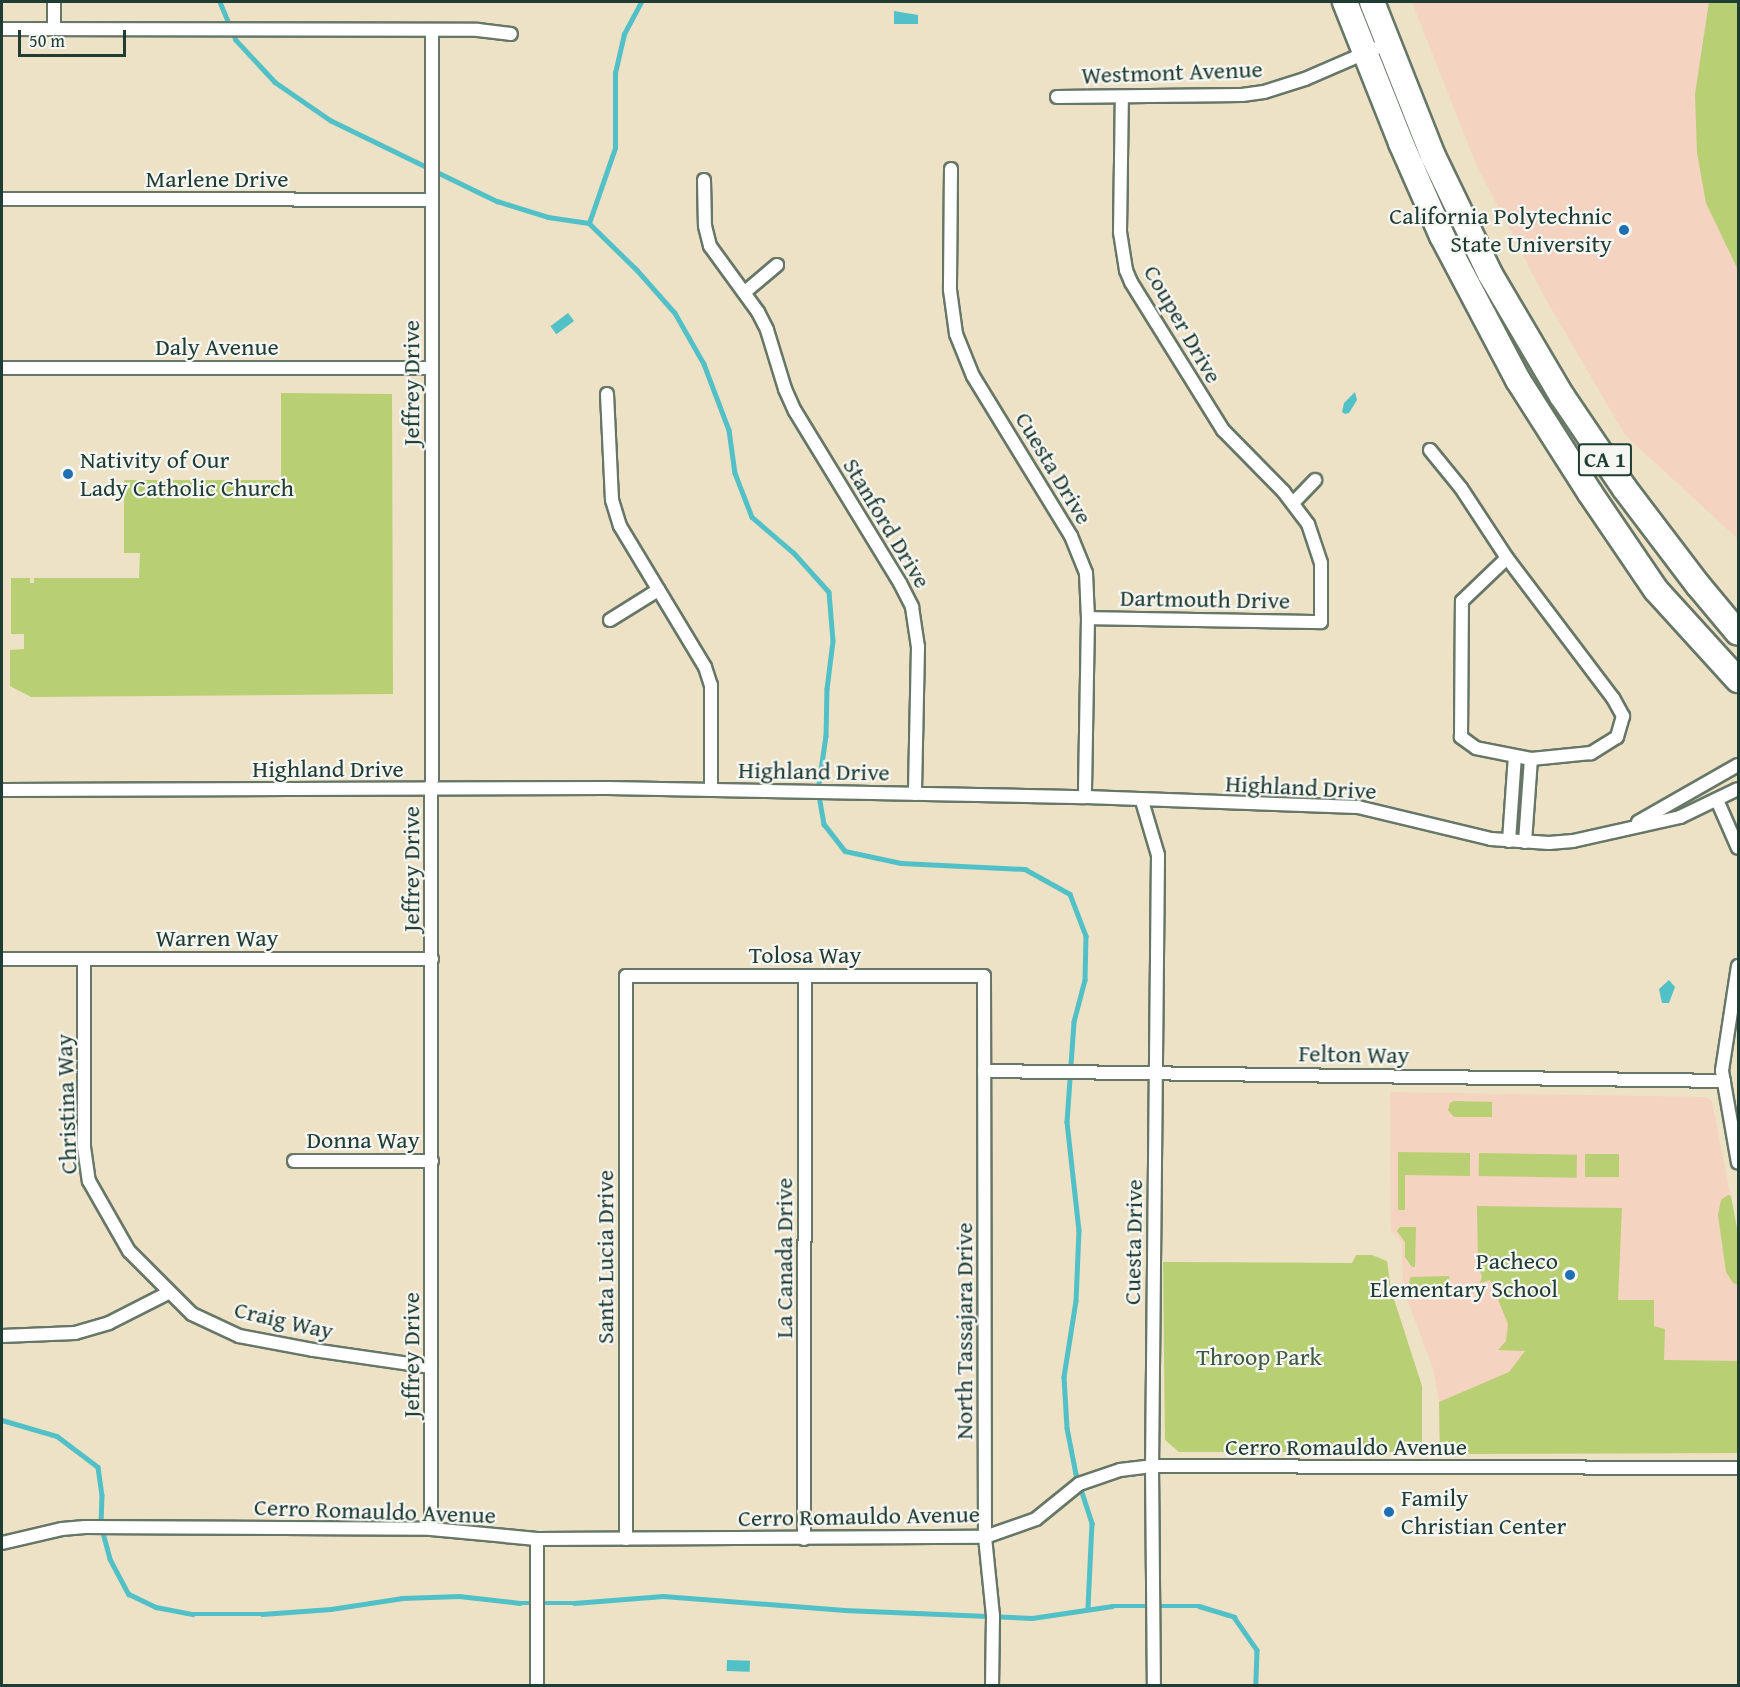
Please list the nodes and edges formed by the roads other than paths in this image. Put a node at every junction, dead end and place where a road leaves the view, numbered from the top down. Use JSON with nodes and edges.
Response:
{"nodes":[{"id":1,"x":54,"y":2,"type":"edge"},
{"id":2,"x":1345,"y":2,"type":"edge"},
{"id":3,"x":1372,"y":2,"type":"edge"},
{"id":4,"x":2,"y":29,"type":"edge"},
{"id":5,"x":54,"y":29,"type":"junction"},
{"id":6,"x":432,"y":30,"type":"junction"},
{"id":7,"x":511,"y":34,"type":"dead end"},
{"id":8,"x":1377,"y":47,"type":"junction"},
{"id":9,"x":1057,"y":97,"type":"dead end"},
{"id":10,"x":1122,"y":97,"type":"junction"},
{"id":11,"x":951,"y":169,"type":"dead end"},
{"id":12,"x":704,"y":180,"type":"dead end"},
{"id":13,"x":2,"y":199,"type":"edge"},
{"id":14,"x":432,"y":200,"type":"junction"},
{"id":15,"x":777,"y":265,"type":"dead end"},
{"id":16,"x":745,"y":292,"type":"junction"},
{"id":17,"x":2,"y":368,"type":"edge"},
{"id":18,"x":432,"y":368,"type":"junction"},
{"id":19,"x":607,"y":394,"type":"dead end"},
{"id":20,"x":1430,"y":450,"type":"dead end"},
{"id":21,"x":1315,"y":480,"type":"dead end"},
{"id":22,"x":1293,"y":503,"type":"junction"},
{"id":23,"x":1507,"y":558,"type":"junction"},
{"id":24,"x":658,"y":590,"type":"junction"},
{"id":25,"x":1088,"y":618,"type":"junction"},
{"id":26,"x":610,"y":620,"type":"dead end"},
{"id":27,"x":1321,"y":622,"type":"joint"},
{"id":28,"x":1738,"y":633,"type":"edge"},
{"id":29,"x":1738,"y":680,"type":"edge"},
{"id":30,"x":1515,"y":756,"type":"junction"},
{"id":31,"x":1531,"y":759,"type":"junction"},
{"id":32,"x":1738,"y":765,"type":"edge"},
{"id":33,"x":1738,"y":789,"type":"edge"},
{"id":34,"x":2,"y":790,"type":"edge"},
{"id":35,"x":432,"y":790,"type":"junction"},
{"id":36,"x":711,"y":790,"type":"junction"},
{"id":37,"x":915,"y":794,"type":"junction"},
{"id":38,"x":1085,"y":797,"type":"junction"},
{"id":39,"x":1717,"y":800,"type":"junction"},
{"id":40,"x":1142,"y":801,"type":"junction"},
{"id":41,"x":1621,"y":831,"type":"junction"},
{"id":42,"x":1509,"y":841,"type":"junction"},
{"id":43,"x":1525,"y":842,"type":"junction"},
{"id":44,"x":1738,"y":848,"type":"edge"},
{"id":45,"x":2,"y":959,"type":"edge"},
{"id":46,"x":84,"y":959,"type":"junction"},
{"id":47,"x":432,"y":959,"type":"junction"},
{"id":48,"x":1738,"y":966,"type":"edge"},
{"id":49,"x":626,"y":976,"type":"joint"},
{"id":50,"x":805,"y":976,"type":"junction"},
{"id":51,"x":984,"y":976,"type":"joint"},
{"id":52,"x":984,"y":1071,"type":"junction"},
{"id":53,"x":1156,"y":1073,"type":"junction"},
{"id":54,"x":1724,"y":1081,"type":"junction"},
{"id":55,"x":294,"y":1161,"type":"dead end"},
{"id":56,"x":432,"y":1161,"type":"junction"},
{"id":57,"x":1738,"y":1163,"type":"edge"},
{"id":58,"x":168,"y":1293,"type":"junction"},
{"id":59,"x":2,"y":1336,"type":"edge"},
{"id":60,"x":431,"y":1367,"type":"junction"},
{"id":61,"x":1152,"y":1466,"type":"junction"},
{"id":62,"x":1738,"y":1468,"type":"edge"},
{"id":63,"x":431,"y":1528,"type":"junction"},
{"id":64,"x":986,"y":1537,"type":"junction"},
{"id":65,"x":537,"y":1539,"type":"junction"},
{"id":66,"x":626,"y":1539,"type":"junction"},
{"id":67,"x":804,"y":1539,"type":"junction"},
{"id":68,"x":2,"y":1543,"type":"edge"},
{"id":69,"x":537,"y":1686,"type":"edge"},
{"id":70,"x":992,"y":1686,"type":"edge"},
{"id":71,"x":1154,"y":1686,"type":"edge"}],
"edges":[{"from":1,"to":5,"type":"street"},
{"from":2,"to":8,"type":"highway","number":"CA 1"},
{"from":3,"to":8,"type":"highway","number":"CA 1"},
{"from":4,"to":5,"type":"street"},
{"from":5,"to":6,"type":"street"},
{"from":6,"to":7,"type":"street"},
{"from":6,"to":14,"type":"street","name":"Jeffrey Drive"},
{"from":8,"to":10,"type":"street","name":"Westmont Avenue"},
{"from":8,"to":28,"type":"highway","number":"CA 1"},
{"from":8,"to":29,"type":"highway","number":"CA 1"},
{"from":9,"to":10,"type":"street","name":"Westmont Avenue"},
{"from":10,"to":22,"type":"street","name":"Couper Drive"},
{"from":11,"to":25,"type":"street","name":"Cuesta Drive"},
{"from":12,"to":16,"type":"street","name":"Stanford Drive"},
{"from":13,"to":14,"type":"street","name":"Marlene Drive"},
{"from":14,"to":18,"type":"street","name":"Jeffrey Drive"},
{"from":15,"to":16,"type":"street"},
{"from":16,"to":37,"type":"street","name":"Stanford Drive"},
{"from":17,"to":18,"type":"street","name":"Daly Avenue"},
{"from":18,"to":35,"type":"street","name":"Jeffrey Drive"},
{"from":19,"to":24,"type":"street"},
{"from":20,"to":23,"type":"street"},
{"from":21,"to":22,"type":"street"},
{"from":22,"to":27,"type":"street","name":"Couper Drive"},
{"from":23,"to":30,"type":"street"},
{"from":23,"to":31,"type":"street"},
{"from":24,"to":26,"type":"street"},
{"from":24,"to":36,"type":"street"},
{"from":25,"to":27,"type":"street","name":"Dartmouth Drive"},
{"from":25,"to":38,"type":"street","name":"Cuesta Drive"},
{"from":30,"to":31,"type":"street"},
{"from":30,"to":42,"type":"street"},
{"from":31,"to":43,"type":"street"},
{"from":32,"to":41,"type":"street","name":"Highland Drive"},
{"from":33,"to":39,"type":"street","name":"Highland Drive"},
{"from":34,"to":35,"type":"street","name":"Highland Drive"},
{"from":35,"to":36,"type":"street","name":"Highland Drive"},
{"from":35,"to":47,"type":"street","name":"Jeffrey Drive"},
{"from":36,"to":37,"type":"street","name":"Highland Drive"},
{"from":37,"to":38,"type":"street","name":"Highland Drive"},
{"from":38,"to":40,"type":"street","name":"Highland Drive"},
{"from":39,"to":41,"type":"street","name":"Highland Drive"},
{"from":39,"to":44,"type":"street"},
{"from":40,"to":42,"type":"street","name":"Highland Drive"},
{"from":40,"to":53,"type":"street","name":"Cuesta Drive"},
{"from":41,"to":43,"type":"street","name":"Highland Drive"},
{"from":42,"to":43,"type":"street","name":"Highland Drive"},
{"from":45,"to":46,"type":"street","name":"Warren Way"},
{"from":46,"to":47,"type":"street","name":"Warren Way"},
{"from":46,"to":58,"type":"street","name":"Christina Way"},
{"from":47,"to":56,"type":"street","name":"Jeffrey Drive"},
{"from":48,"to":54,"type":"street"},
{"from":49,"to":50,"type":"street","name":"Tolosa Way"},
{"from":49,"to":66,"type":"street","name":"Santa Lucia Drive"},
{"from":50,"to":51,"type":"street","name":"Tolosa Way"},
{"from":50,"to":67,"type":"street","name":"La Canada Drive"},
{"from":51,"to":52,"type":"street","name":"North Tassajara Drive"},
{"from":52,"to":53,"type":"street","name":"Felton Way"},
{"from":52,"to":64,"type":"street","name":"North Tassajara Drive"},
{"from":53,"to":54,"type":"street","name":"Felton Way"},
{"from":53,"to":61,"type":"street","name":"Cuesta Drive"},
{"from":54,"to":57,"type":"street"},
{"from":55,"to":56,"type":"street","name":"Donna Way"},
{"from":56,"to":60,"type":"street","name":"Jeffrey Drive"},
{"from":58,"to":59,"type":"street"},
{"from":58,"to":60,"type":"street","name":"Craig Way"},
{"from":60,"to":63,"type":"street","name":"Jeffrey Drive"},
{"from":61,"to":62,"type":"street","name":"Cerro Romauldo Avenue"},
{"from":61,"to":64,"type":"street","name":"Cerro Romauldo Avenue"},
{"from":61,"to":71,"type":"street","name":"Cuesta Drive"},
{"from":63,"to":65,"type":"street","name":"Cerro Romauldo Avenue"},
{"from":63,"to":68,"type":"street","name":"Cerro Romauldo Avenue"},
{"from":64,"to":67,"type":"street","name":"Cerro Romauldo Avenue"},
{"from":64,"to":70,"type":"street","name":"North Tassajara Drive"},
{"from":65,"to":66,"type":"street","name":"Cerro Romauldo Avenue"},
{"from":65,"to":69,"type":"street"},
{"from":66,"to":67,"type":"street","name":"Cerro Romauldo Avenue"}]}
